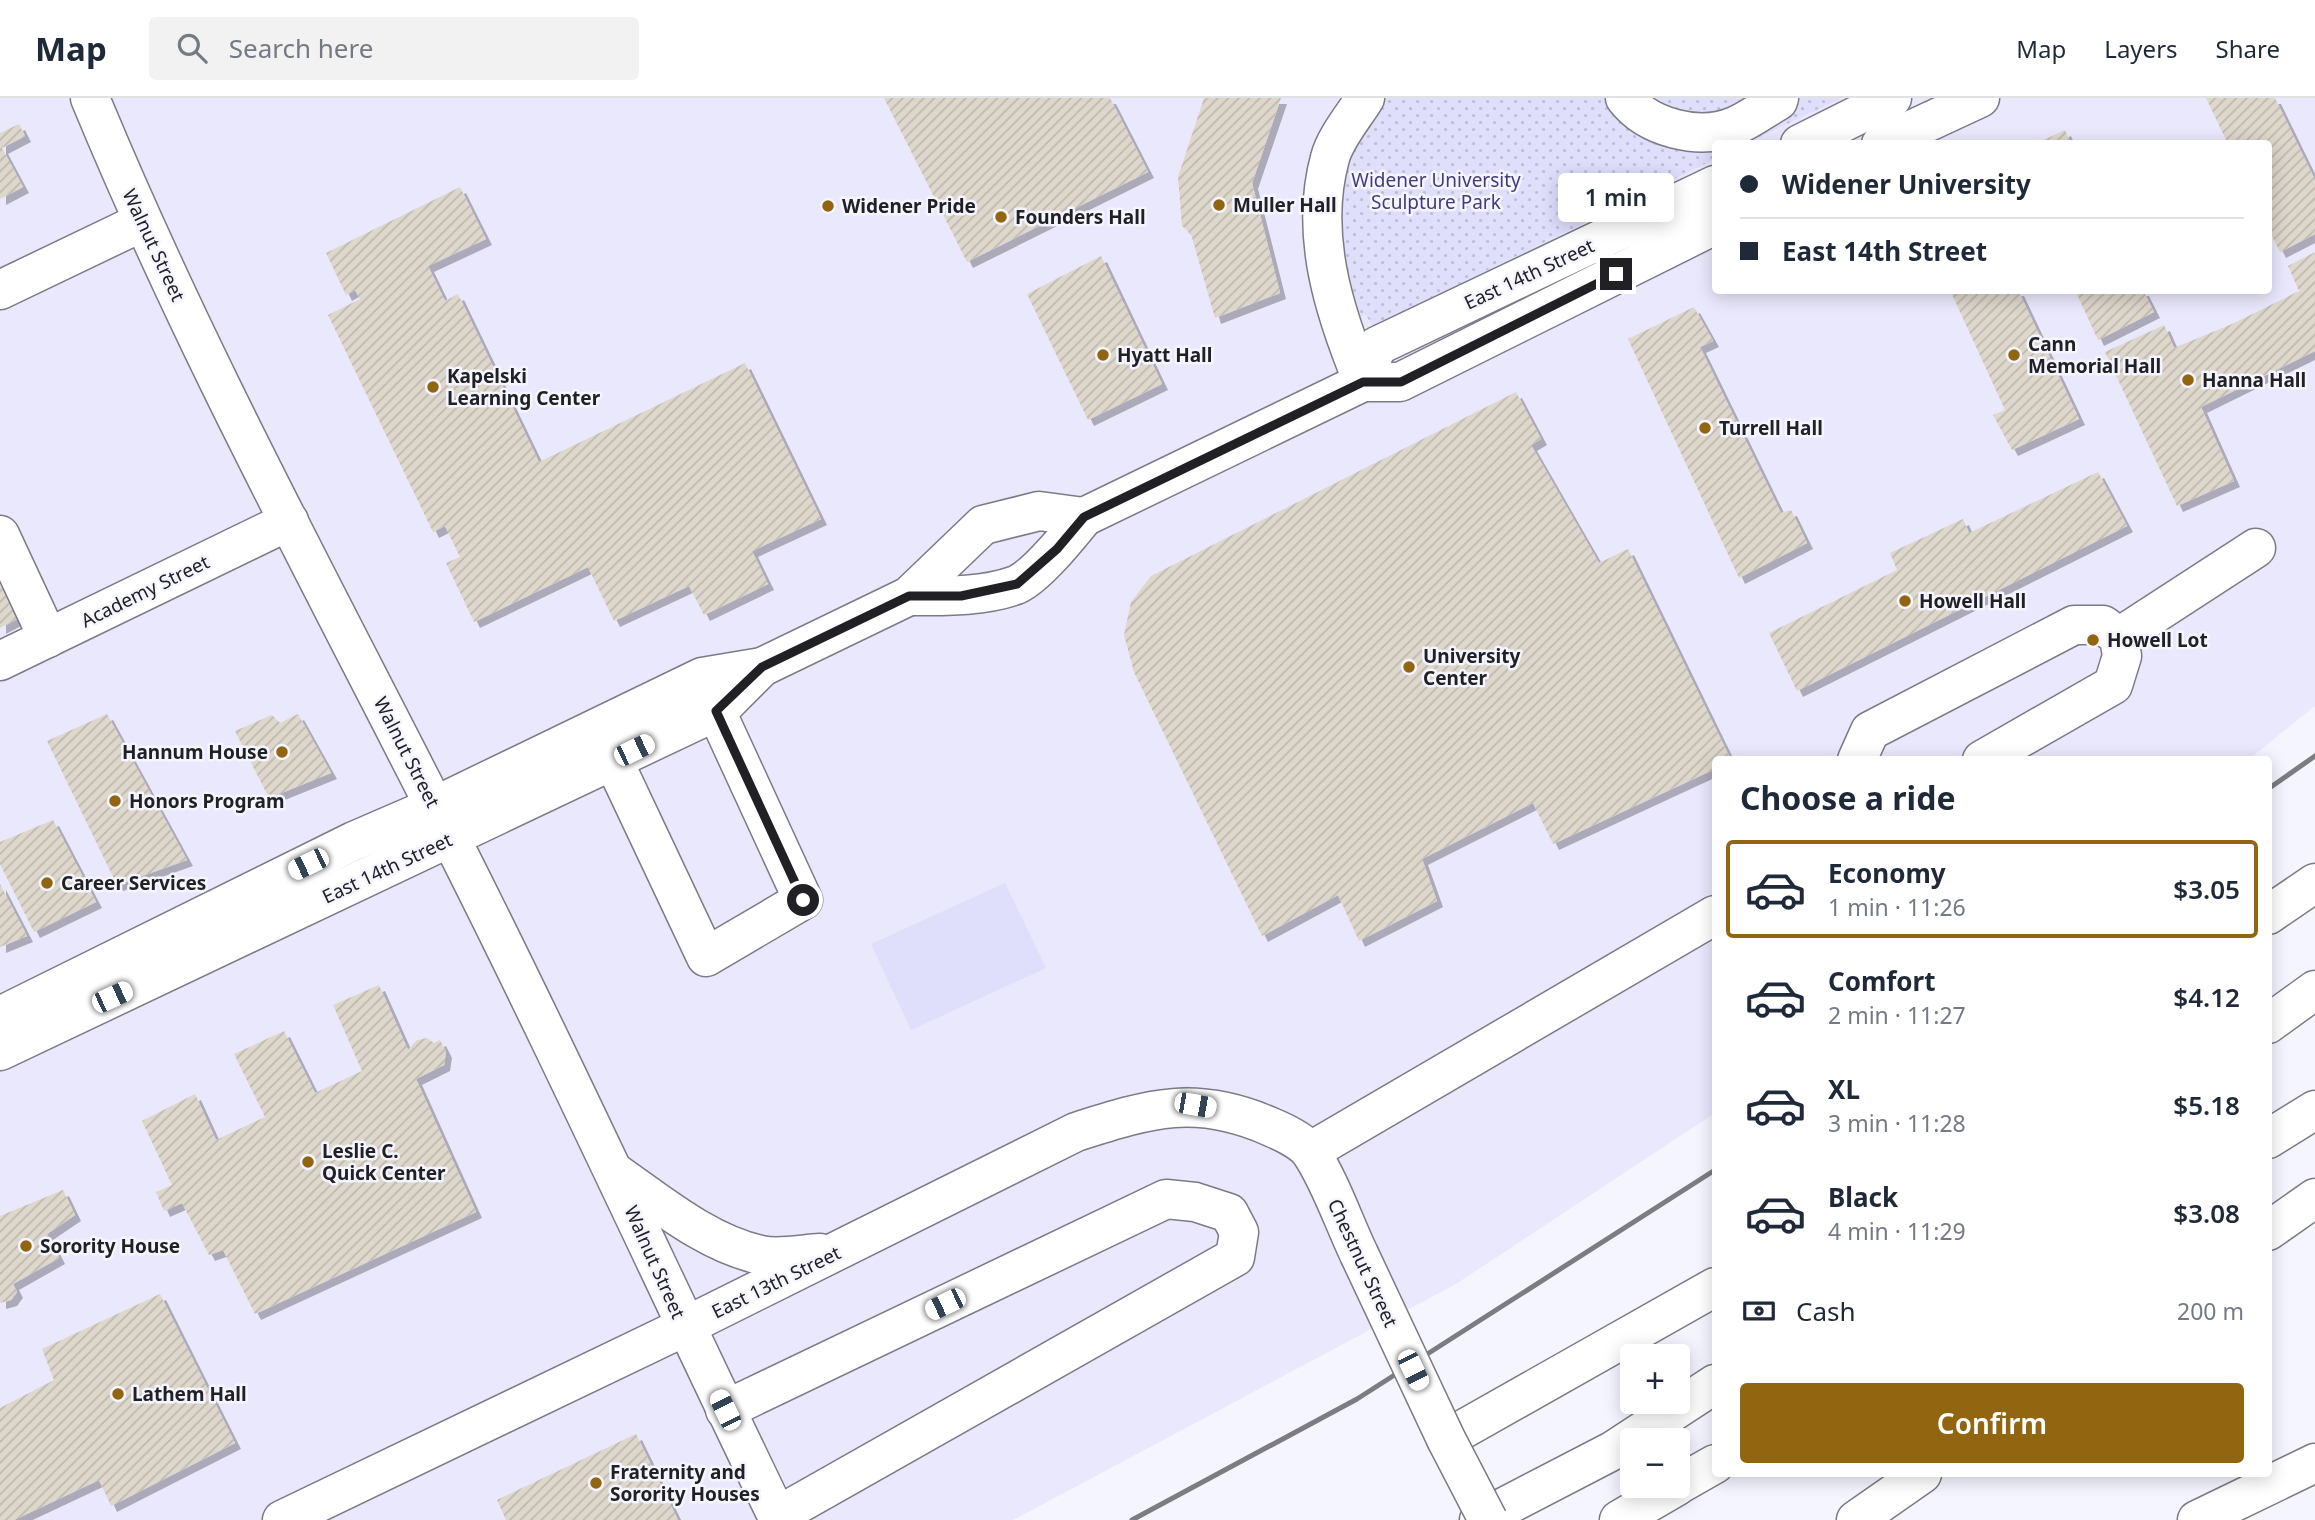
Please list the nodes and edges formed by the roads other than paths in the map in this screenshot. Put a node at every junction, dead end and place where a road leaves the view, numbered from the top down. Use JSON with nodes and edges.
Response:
{"nodes":[{"id":1,"x":90,"y":98,"type":"edge"},
{"id":2,"x":1365,"y":98,"type":"edge"},
{"id":3,"x":1625,"y":98,"type":"edge"},
{"id":4,"x":1779,"y":98,"type":"edge"},
{"id":5,"x":1892,"y":98,"type":"edge"},
{"id":6,"x":1980,"y":98,"type":"edge"},
{"id":7,"x":1808,"y":140,"type":"edge"},
{"id":8,"x":1890,"y":140,"type":"edge"},
{"id":9,"x":1712,"y":186,"type":"edge"},
{"id":10,"x":142,"y":222,"type":"junction"},
{"id":11,"x":1712,"y":226,"type":"edge"},
{"id":12,"x":0,"y":290,"type":"edge"},
{"id":13,"x":1363,"y":382,"type":"junction"},
{"id":14,"x":1084,"y":517,"type":"junction"},
{"id":15,"x":289,"y":521,"type":"junction"},
{"id":16,"x":0,"y":535,"type":"edge"},
{"id":17,"x":2256,"y":548,"type":"dead end"},
{"id":18,"x":909,"y":596,"type":"junction"},
{"id":19,"x":2119,"y":637,"type":"junction"},
{"id":20,"x":48,"y":638,"type":"junction"},
{"id":21,"x":0,"y":661,"type":"edge"},
{"id":22,"x":762,"y":667,"type":"junction"},
{"id":23,"x":716,"y":711,"type":"junction"},
{"id":24,"x":1859,"y":756,"type":"edge"},
{"id":25,"x":1989,"y":756,"type":"edge"},
{"id":26,"x":613,"y":760,"type":"junction"},
{"id":27,"x":443,"y":822,"type":"junction"},
{"id":28,"x":2315,"y":883,"type":"edge"},
{"id":29,"x":2272,"y":912,"type":"edge"},
{"id":30,"x":1712,"y":917,"type":"edge"},
{"id":31,"x":2315,"y":990,"type":"edge"},
{"id":32,"x":55,"y":1006,"type":"junction"},
{"id":33,"x":0,"y":1016,"type":"edge"},
{"id":34,"x":2272,"y":1021,"type":"edge"},
{"id":35,"x":0,"y":1051,"type":"edge"},
{"id":36,"x":2315,"y":1110,"type":"edge"},
{"id":37,"x":2272,"y":1137,"type":"edge"},
{"id":38,"x":1295,"y":1141,"type":"junction"},
{"id":39,"x":614,"y":1172,"type":"junction"},
{"id":40,"x":2315,"y":1198,"type":"edge"},
{"id":41,"x":2272,"y":1228,"type":"edge"},
{"id":42,"x":836,"y":1252,"type":"junction"},
{"id":43,"x":1712,"y":1289,"type":"edge"},
{"id":44,"x":684,"y":1327,"type":"junction"},
{"id":45,"x":1712,"y":1386,"type":"edge"},
{"id":46,"x":725,"y":1410,"type":"junction"},
{"id":47,"x":1446,"y":1439,"type":"junction"},
{"id":48,"x":2315,"y":1463,"type":"edge"},
{"id":49,"x":1712,"y":1466,"type":"edge"},
{"id":50,"x":1918,"y":1477,"type":"edge"},
{"id":51,"x":1690,"y":1478,"type":"edge"},
{"id":52,"x":1656,"y":1498,"type":"edge"},
{"id":53,"x":778,"y":1518,"type":"edge"},
{"id":54,"x":282,"y":1520,"type":"edge"},
{"id":55,"x":1479,"y":1520,"type":"edge"},
{"id":56,"x":1489,"y":1520,"type":"edge"},
{"id":57,"x":1619,"y":1520,"type":"edge"},
{"id":58,"x":1856,"y":1520,"type":"edge"},
{"id":59,"x":2197,"y":1520,"type":"edge"}],
"edges":[{"from":1,"to":10,"type":"main road","name":"Walnut Street"},
{"from":2,"to":13,"type":"main road"},
{"from":3,"to":4,"type":"main road"},
{"from":5,"to":7,"type":"main road"},
{"from":6,"to":8,"type":"main road"},
{"from":9,"to":13,"type":"main road","name":"East 14th Street"},
{"from":10,"to":12,"type":"main road"},
{"from":10,"to":15,"type":"main road","name":"Walnut Street"},
{"from":11,"to":13,"type":"main road","name":"East 14th Street"},
{"from":13,"to":14,"type":"main road","name":"East 14th Street"},
{"from":14,"to":18,"type":"main road","name":"East 14th Street"},
{"from":14,"to":18,"type":"main road","name":"East 14th Street"},
{"from":15,"to":20,"type":"main road","name":"Academy Street"},
{"from":15,"to":27,"type":"main road","name":"Walnut Street"},
{"from":16,"to":20,"type":"main road"},
{"from":17,"to":19,"type":"main road"},
{"from":18,"to":22,"type":"main road","name":"East 14th Street"},
{"from":19,"to":24,"type":"main road"},
{"from":19,"to":25,"type":"main road"},
{"from":20,"to":21,"type":"main road","name":"Academy Street"},
{"from":22,"to":23,"type":"main road","name":"East 14th Street"},
{"from":22,"to":27,"type":"main road","name":"East 14th Street"},
{"from":23,"to":26,"type":"main road","name":"East 14th Street"},
{"from":23,"to":26,"type":"main road"},
{"from":26,"to":27,"type":"main road","name":"East 14th Street"},
{"from":27,"to":32,"type":"main road","name":"East 14th Street"},
{"from":27,"to":39,"type":"main road","name":"Walnut Street"},
{"from":28,"to":29,"type":"main road"},
{"from":30,"to":38,"type":"main road"},
{"from":31,"to":34,"type":"main road"},
{"from":32,"to":33,"type":"main road","name":"East 14th Street"},
{"from":32,"to":35,"type":"main road","name":"East 14th Street"},
{"from":36,"to":37,"type":"main road"},
{"from":38,"to":42,"type":"main road","name":"East 13th Street"},
{"from":38,"to":47,"type":"main road","name":"Chestnut Street","bridge":true},
{"from":39,"to":42,"type":"main road"},
{"from":39,"to":44,"type":"main road","name":"Walnut Street"},
{"from":40,"to":41,"type":"main road"},
{"from":42,"to":44,"type":"main road","name":"East 13th Street"},
{"from":43,"to":47,"type":"main road"},
{"from":44,"to":46,"type":"main road","name":"Walnut Street"},
{"from":44,"to":54,"type":"main road","name":"East 13th Street"},
{"from":45,"to":55,"type":"main road"},
{"from":46,"to":53,"type":"main road","name":"Walnut Street"},
{"from":46,"to":53,"type":"main road"},
{"from":47,"to":56,"type":"main road","name":"Chestnut Street","bridge":true},
{"from":48,"to":59,"type":"main road"},
{"from":49,"to":51,"type":"main road"},
{"from":50,"to":58,"type":"main road"},
{"from":52,"to":57,"type":"main road"}]}
